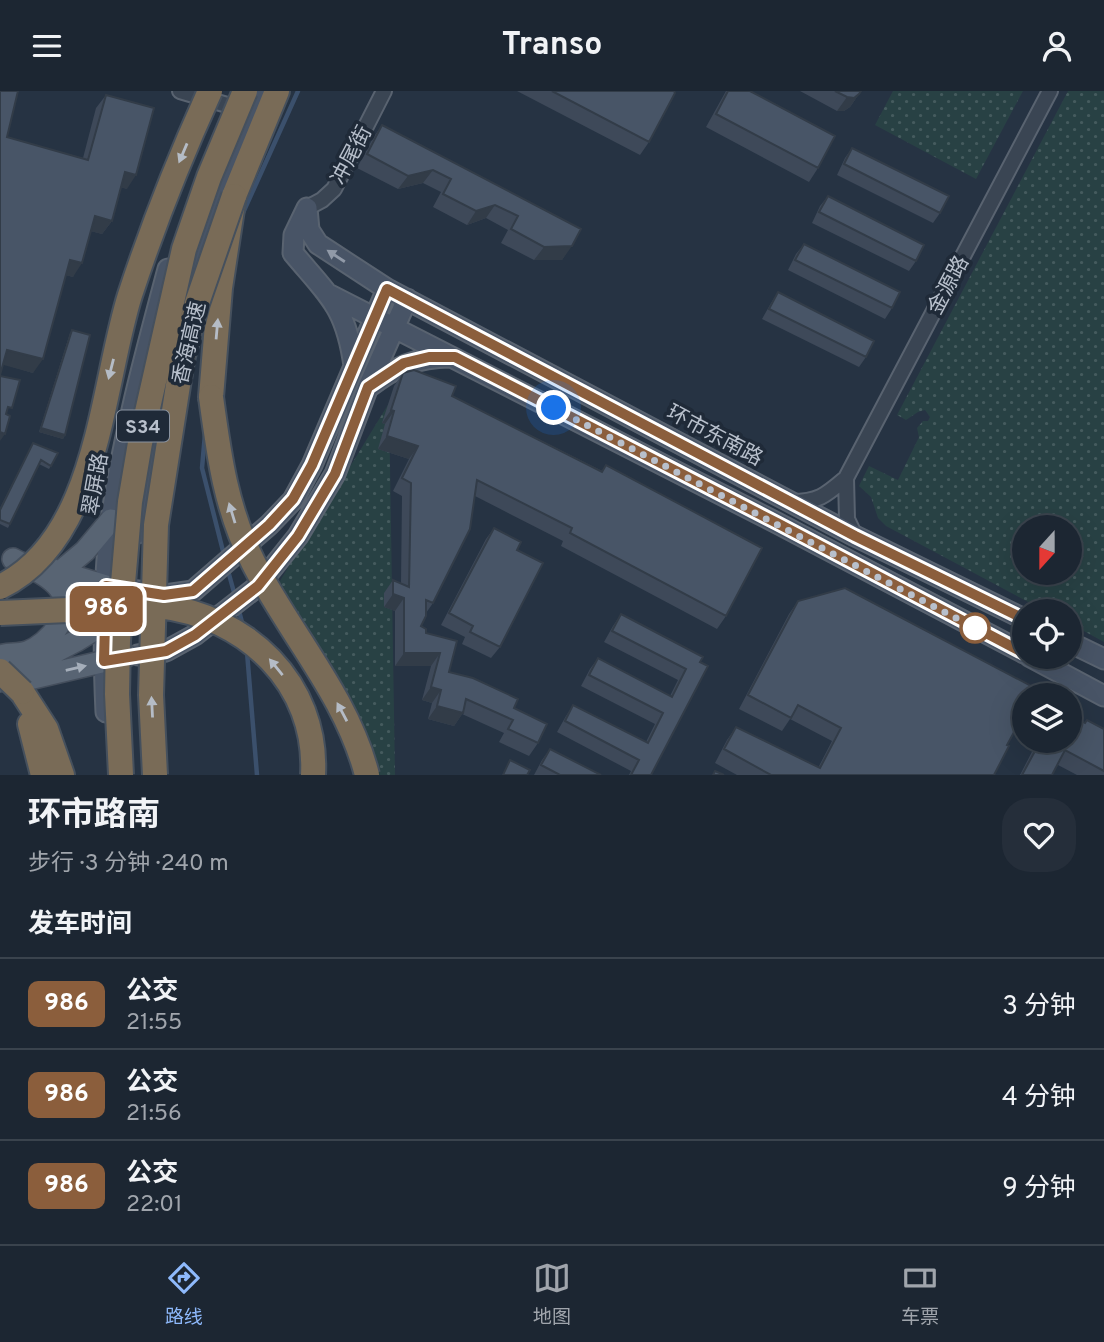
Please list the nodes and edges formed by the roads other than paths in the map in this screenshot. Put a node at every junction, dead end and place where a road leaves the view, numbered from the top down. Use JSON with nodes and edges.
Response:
{"nodes":[{"id":1,"x":180,"y":91,"type":"edge"},
{"id":2,"x":262,"y":91,"type":"edge"},
{"id":3,"x":277,"y":91,"type":"edge"},
{"id":4,"x":384,"y":91,"type":"edge"},
{"id":5,"x":1049,"y":91,"type":"edge"},
{"id":6,"x":229,"y":95,"type":"edge"},
{"id":7,"x":234,"y":196,"type":"junction"},
{"id":8,"x":307,"y":208,"type":"junction"},
{"id":9,"x":387,"y":289,"type":"junction"},
{"id":10,"x":330,"y":295,"type":"junction"},
{"id":11,"x":407,"y":299,"type":"junction"},
{"id":12,"x":375,"y":317,"type":"junction"},
{"id":13,"x":394,"y":327,"type":"junction"},
{"id":14,"x":455,"y":357,"type":"junction"},
{"id":15,"x":354,"y":367,"type":"junction"},
{"id":16,"x":368,"y":387,"type":"junction"},
{"id":17,"x":846,"y":478,"type":"junction"},
{"id":18,"x":792,"y":502,"type":"junction"},
{"id":19,"x":111,"y":520,"type":"junction"},
{"id":20,"x":855,"y":536,"type":"junction"},
{"id":21,"x":6,"y":559,"type":"edge"},
{"id":22,"x":61,"y":571,"type":"junction"},
{"id":23,"x":106,"y":586,"type":"junction"},
{"id":24,"x":0,"y":587,"type":"edge"},
{"id":25,"x":133,"y":592,"type":"junction"},
{"id":26,"x":0,"y":613,"type":"edge"},
{"id":27,"x":1012,"y":613,"type":"edge"},
{"id":28,"x":105,"y":623,"type":"junction"},
{"id":29,"x":1012,"y":647,"type":"edge"},
{"id":30,"x":1082,"y":648,"type":"edge"},
{"id":31,"x":0,"y":656,"type":"edge"},
{"id":32,"x":127,"y":656,"type":"junction"},
{"id":33,"x":1104,"y":659,"type":"edge"},
{"id":34,"x":104,"y":661,"type":"junction"},
{"id":35,"x":1053,"y":669,"type":"edge"},
{"id":36,"x":0,"y":671,"type":"edge"},
{"id":37,"x":7,"y":686,"type":"edge"},
{"id":38,"x":1104,"y":696,"type":"edge"},
{"id":39,"x":43,"y":775,"type":"edge"},
{"id":40,"x":62,"y":775,"type":"edge"},
{"id":41,"x":109,"y":775,"type":"edge"},
{"id":42,"x":121,"y":775,"type":"edge"},
{"id":43,"x":130,"y":775,"type":"edge"},
{"id":44,"x":155,"y":775,"type":"edge"},
{"id":45,"x":313,"y":775,"type":"edge"},
{"id":46,"x":367,"y":775,"type":"edge"}],
"edges":[{"from":1,"to":6,"type":"street"},
{"from":2,"to":25,"type":"main road"},
{"from":3,"to":7,"type":"highway","name":"香海高速","number":"S34"},
{"from":4,"to":8,"type":"street","name":"冲尾街"},
{"from":5,"to":17,"type":"street","name":"金源路"},
{"from":6,"to":19,"type":"main road","name":"翠屏路"},
{"from":6,"to":24,"type":"highway","one_way":true,"bridge":true},
{"from":6,"to":42,"type":"highway","name":"香海高速","number":"S34","bridge":true},
{"from":44,"to":7,"type":"highway","name":"香海高速","number":"S34","one_way":true,"bridge":true},
{"from":46,"to":7,"type":"highway","one_way":true,"bridge":true},
{"from":9,"to":8,"type":"main road","name":"环市东南路","one_way":true},
{"from":8,"to":10,"type":"main road"},
{"from":9,"to":11,"type":"main road","name":"环市东南路"},
{"from":9,"to":12,"type":"main road"},
{"from":10,"to":12,"type":"main road"},
{"from":10,"to":15,"type":"main road"},
{"from":11,"to":13,"type":"main road"},
{"from":11,"to":18,"type":"main road","name":"环市东南路"},
{"from":12,"to":13,"type":"main road"},
{"from":12,"to":15,"type":"main road"},
{"from":13,"to":14,"type":"main road"},
{"from":13,"to":16,"type":"main road"},
{"from":14,"to":16,"type":"main road"},
{"from":14,"to":29,"type":"main road"},
{"from":15,"to":25,"type":"main road"},
{"from":16,"to":32,"type":"main road"},
{"from":17,"to":18,"type":"street"},
{"from":17,"to":20,"type":"street"},
{"from":18,"to":20,"type":"main road","name":"环市东南路"},
{"from":19,"to":22,"type":"main road"},
{"from":19,"to":23,"type":"main road","name":"翠屏路"},
{"from":20,"to":27,"type":"main road","name":"环市东南路"},
{"from":21,"to":22,"type":"main road"},
{"from":21,"to":31,"type":"main road"},
{"from":22,"to":23,"type":"main road"},
{"from":23,"to":25,"type":"main road"},
{"from":23,"to":28,"type":"main road","name":"翠屏路"},
{"from":25,"to":28,"type":"main road"},
{"from":25,"to":32,"type":"main road"},
{"from":45,"to":26,"type":"highway","one_way":true,"bridge":true},
{"from":28,"to":34,"type":"main road","name":"翠屏路"},
{"from":28,"to":37,"type":"main road"},
{"from":30,"to":33,"type":"main road"},
{"from":32,"to":34,"type":"main road"},
{"from":32,"to":43,"type":"main road"},
{"from":37,"to":34,"type":"main road","one_way":true},
{"from":34,"to":41,"type":"main road","name":"翠屏路"},
{"from":35,"to":38,"type":"main road"},
{"from":36,"to":37,"type":"highway","bridge":true},
{"from":37,"to":39,"type":"highway"},
{"from":37,"to":40,"type":"highway"}]}
